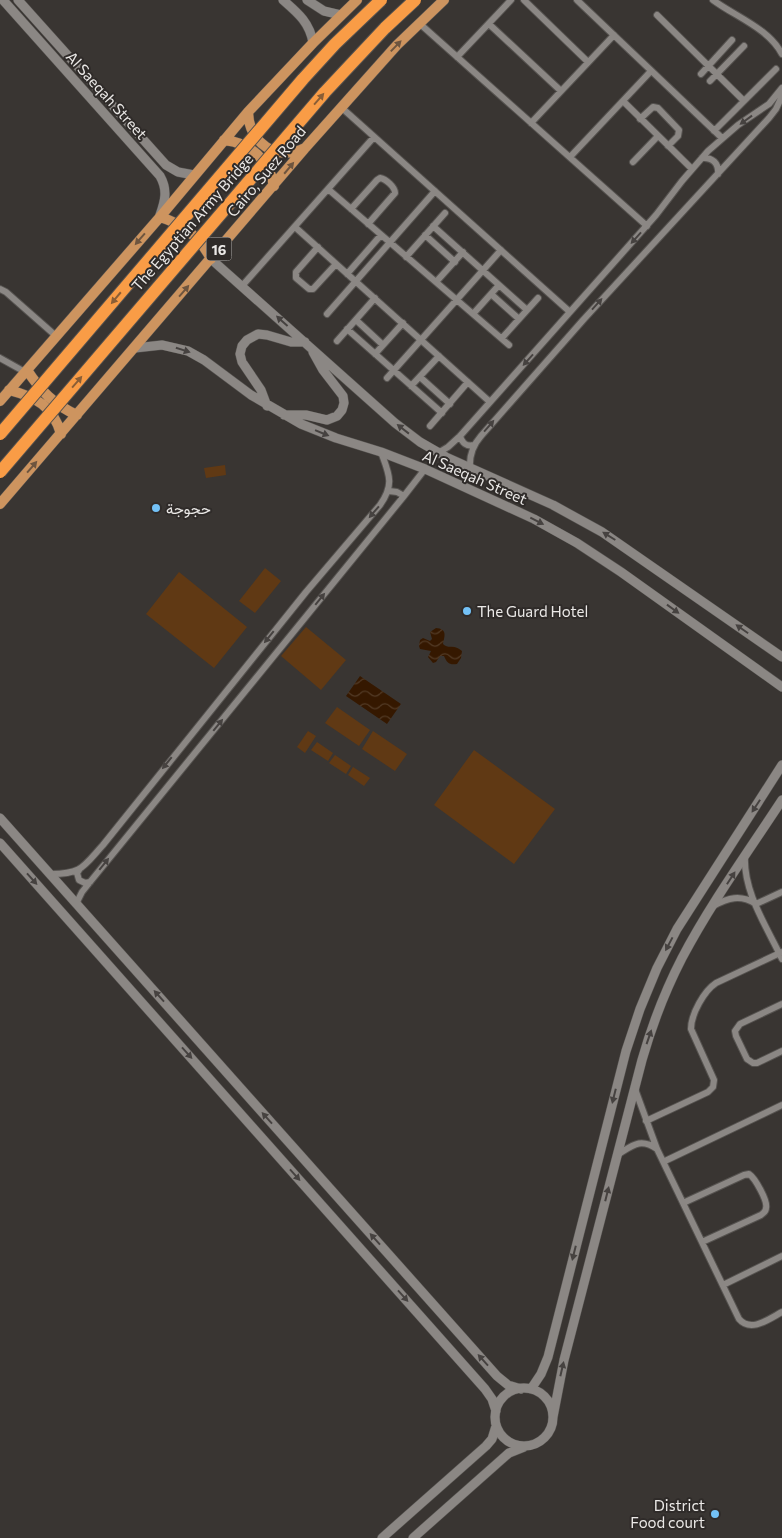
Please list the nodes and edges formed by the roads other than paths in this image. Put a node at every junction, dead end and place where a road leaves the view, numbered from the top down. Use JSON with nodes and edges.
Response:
{"nodes":[{"id":1,"x":3,"y":0,"type":"edge"},
{"id":2,"x":18,"y":0,"type":"edge"},
{"id":3,"x":307,"y":0,"type":"edge"},
{"id":4,"x":357,"y":0,"type":"edge"},
{"id":5,"x":381,"y":0,"type":"edge"},
{"id":6,"x":416,"y":0,"type":"edge"},
{"id":7,"x":444,"y":0,"type":"edge"},
{"id":8,"x":512,"y":0,"type":"edge"},
{"id":9,"x":524,"y":0,"type":"edge"},
{"id":10,"x":577,"y":0,"type":"edge"},
{"id":11,"x":713,"y":0,"type":"edge"},
{"id":12,"x":290,"y":2,"type":"edge"},
{"id":13,"x":341,"y":15,"type":"junction"},
{"id":14,"x":656,"y":15,"type":"dead end"},
{"id":15,"x":419,"y":23,"type":"junction"},
{"id":16,"x":489,"y":24,"type":"junction"},
{"id":17,"x":614,"y":35,"type":"junction"},
{"id":18,"x":732,"y":40,"type":"dead end"},
{"id":19,"x":314,"y":43,"type":"junction"},
{"id":20,"x":744,"y":46,"type":"dead end"},
{"id":21,"x":782,"y":54,"type":"edge"},
{"id":22,"x":719,"y":55,"type":"junction"},
{"id":23,"x":457,"y":57,"type":"junction"},
{"id":24,"x":588,"y":62,"type":"junction"},
{"id":25,"x":727,"y":63,"type":"junction"},
{"id":26,"x":708,"y":66,"type":"junction"},
{"id":27,"x":776,"y":69,"type":"dead end"},
{"id":28,"x":651,"y":71,"type":"junction"},
{"id":29,"x":701,"y":74,"type":"dead end"},
{"id":30,"x":717,"y":74,"type":"junction"},
{"id":31,"x":710,"y":81,"type":"dead end"},
{"id":32,"x":782,"y":88,"type":"edge"},
{"id":33,"x":561,"y":91,"type":"junction"},
{"id":34,"x":782,"y":96,"type":"edge"},
{"id":35,"x":623,"y":101,"type":"junction"},
{"id":36,"x":744,"y":101,"type":"junction"},
{"id":37,"x":342,"y":108,"type":"junction"},
{"id":38,"x":248,"y":112,"type":"junction"},
{"id":39,"x":640,"y":119,"type":"junction"},
{"id":40,"x":531,"y":123,"type":"junction"},
{"id":41,"x":714,"y":130,"type":"junction"},
{"id":42,"x":658,"y":136,"type":"junction"},
{"id":43,"x":374,"y":137,"type":"junction"},
{"id":44,"x":722,"y":138,"type":"junction"},
{"id":45,"x":224,"y":140,"type":"junction"},
{"id":46,"x":147,"y":144,"type":"junction"},
{"id":47,"x":668,"y":146,"type":"junction"},
{"id":48,"x":306,"y":147,"type":"junction"},
{"id":49,"x":138,"y":151,"type":"junction"},
{"id":50,"x":570,"y":157,"type":"junction"},
{"id":51,"x":702,"y":158,"type":"junction"},
{"id":52,"x":633,"y":162,"type":"dead end"},
{"id":53,"x":692,"y":169,"type":"junction"},
{"id":54,"x":194,"y":175,"type":"junction"},
{"id":55,"x":717,"y":175,"type":"junction"},
{"id":56,"x":274,"y":186,"type":"junction"},
{"id":57,"x":328,"y":189,"type":"junction"},
{"id":58,"x":435,"y":191,"type":"junction"},
{"id":59,"x":351,"y":209,"type":"junction"},
{"id":60,"x":445,"y":213,"type":"dead end"},
{"id":61,"x":160,"y":217,"type":"junction"},
{"id":62,"x":368,"y":224,"type":"junction"},
{"id":63,"x":434,"y":226,"type":"junction"},
{"id":64,"x":647,"y":226,"type":"junction"},
{"id":65,"x":295,"y":227,"type":"junction"},
{"id":66,"x":381,"y":235,"type":"junction"},
{"id":67,"x":425,"y":235,"type":"junction"},
{"id":68,"x":390,"y":242,"type":"junction"},
{"id":69,"x":318,"y":247,"type":"junction"},
{"id":70,"x":501,"y":250,"type":"junction"},
{"id":71,"x":463,"y":252,"type":"junction"},
{"id":72,"x":406,"y":256,"type":"junction"},
{"id":73,"x":211,"y":259,"type":"junction"},
{"id":74,"x":455,"y":262,"type":"junction"},
{"id":75,"x":336,"y":264,"type":"junction"},
{"id":76,"x":483,"y":270,"type":"junction"},
{"id":77,"x":347,"y":274,"type":"junction"},
{"id":78,"x":356,"y":281,"type":"junction"},
{"id":79,"x":436,"y":282,"type":"junction"},
{"id":80,"x":499,"y":285,"type":"junction"},
{"id":81,"x":242,"y":286,"type":"junction"},
{"id":82,"x":0,"y":289,"type":"edge"},
{"id":83,"x":491,"y":294,"type":"junction"},
{"id":84,"x":375,"y":298,"type":"junction"},
{"id":85,"x":538,"y":298,"type":"dead end"},
{"id":86,"x":457,"y":300,"type":"junction"},
{"id":87,"x":527,"y":310,"type":"junction"},
{"id":88,"x":570,"y":312,"type":"junction"},
{"id":89,"x":327,"y":314,"type":"dead end"},
{"id":90,"x":473,"y":314,"type":"junction"},
{"id":91,"x":519,"y":319,"type":"junction"},
{"id":92,"x":356,"y":320,"type":"junction"},
{"id":93,"x":403,"y":323,"type":"junction"},
{"id":94,"x":348,"y":329,"type":"junction"},
{"id":95,"x":56,"y":336,"type":"junction"},
{"id":96,"x":502,"y":338,"type":"junction"},
{"id":97,"x":421,"y":340,"type":"junction"},
{"id":98,"x":337,"y":341,"type":"dead end"},
{"id":99,"x":308,"y":344,"type":"junction"},
{"id":100,"x":384,"y":345,"type":"junction"},
{"id":101,"x":509,"y":345,"type":"dead end"},
{"id":102,"x":135,"y":348,"type":"junction"},
{"id":103,"x":375,"y":354,"type":"junction"},
{"id":104,"x":439,"y":356,"type":"junction"},
{"id":105,"x":2,"y":362,"type":"edge"},
{"id":106,"x":394,"y":370,"type":"junction"},
{"id":107,"x":26,"y":371,"type":"junction"},
{"id":108,"x":420,"y":377,"type":"junction"},
{"id":109,"x":387,"y":378,"type":"dead end"},
{"id":110,"x":468,"y":382,"type":"junction"},
{"id":111,"x":412,"y":386,"type":"junction"},
{"id":112,"x":9,"y":390,"type":"junction"},
{"id":113,"x":0,"y":401,"type":"edge"},
{"id":114,"x":490,"y":402,"type":"junction"},
{"id":115,"x":450,"y":404,"type":"junction"},
{"id":116,"x":267,"y":406,"type":"junction"},
{"id":117,"x":442,"y":413,"type":"junction"},
{"id":118,"x":76,"y":415,"type":"junction"},
{"id":119,"x":284,"y":415,"type":"junction"},
{"id":120,"x":430,"y":426,"type":"dead end"},
{"id":121,"x":0,"y":434,"type":"edge"},
{"id":122,"x":61,"y":434,"type":"junction"},
{"id":123,"x":460,"y":436,"type":"junction"},
{"id":124,"x":474,"y":445,"type":"junction"},
{"id":125,"x":381,"y":452,"type":"junction"},
{"id":126,"x":438,"y":453,"type":"junction"},
{"id":127,"x":425,"y":469,"type":"junction"},
{"id":128,"x":470,"y":469,"type":"junction"},
{"id":129,"x":0,"y":472,"type":"edge"},
{"id":130,"x":389,"y":491,"type":"junction"},
{"id":131,"x":404,"y":496,"type":"junction"},
{"id":132,"x":0,"y":504,"type":"edge"},
{"id":133,"x":782,"y":656,"type":"edge"},
{"id":134,"x":782,"y":687,"type":"edge"},
{"id":135,"x":782,"y":765,"type":"edge"},
{"id":136,"x":782,"y":800,"type":"edge"},
{"id":137,"x":0,"y":818,"type":"edge"},
{"id":138,"x":0,"y":843,"type":"edge"},
{"id":139,"x":745,"y":856,"type":"junction"},
{"id":140,"x":79,"y":870,"type":"junction"},
{"id":141,"x":51,"y":874,"type":"junction"},
{"id":142,"x":90,"y":882,"type":"junction"},
{"id":143,"x":782,"y":892,"type":"edge"},
{"id":144,"x":76,"y":904,"type":"junction"},
{"id":145,"x":756,"y":904,"type":"junction"},
{"id":146,"x":713,"y":906,"type":"junction"},
{"id":147,"x":781,"y":955,"type":"edge"},
{"id":148,"x":782,"y":1004,"type":"edge"},
{"id":149,"x":782,"y":1052,"type":"edge"},
{"id":150,"x":634,"y":1089,"type":"junction"},
{"id":151,"x":782,"y":1105,"type":"edge"},
{"id":152,"x":646,"y":1121,"type":"junction"},
{"id":153,"x":657,"y":1149,"type":"junction"},
{"id":154,"x":617,"y":1155,"type":"junction"},
{"id":155,"x":665,"y":1161,"type":"dead end"},
{"id":156,"x":683,"y":1204,"type":"junction"},
{"id":157,"x":702,"y":1242,"type":"junction"},
{"id":158,"x":782,"y":1256,"type":"edge"},
{"id":159,"x":723,"y":1285,"type":"junction"},
{"id":160,"x":782,"y":1312,"type":"edge"},
{"id":161,"x":526,"y":1389,"type":"junction"},
{"id":162,"x":496,"y":1411,"type":"junction"},
{"id":163,"x":553,"y":1416,"type":"junction"},
{"id":164,"x":496,"y":1426,"type":"junction"},
{"id":165,"x":525,"y":1446,"type":"junction"},
{"id":166,"x":382,"y":1538,"type":"edge"},
{"id":167,"x":413,"y":1538,"type":"edge"}],
"edges":[{"from":1,"to":49,"type":"street","name":"Al Saeqah Street"},
{"from":2,"to":46,"type":"street","name":"Al Saeqah Street"},
{"from":3,"to":13,"type":"street"},
{"from":4,"to":13,"type":"main road"},
{"from":5,"to":121,"type":"highway","name":"The Egyptian Army Bridge","one_way":true,"bridge":true},
{"from":129,"to":6,"type":"highway","name":"The Egyptian Army Bridge","number":"16","one_way":true,"bridge":true},
{"from":7,"to":15,"type":"main road","name":"Cairo, Suez Road","number":"16"},
{"from":8,"to":16,"type":"street"},
{"from":9,"to":24,"type":"street"},
{"from":10,"to":17,"type":"street"},
{"from":11,"to":21,"type":"street"},
{"from":12,"to":19,"type":"street"},
{"from":13,"to":19,"type":"main road"},
{"from":14,"to":26,"type":"street"},
{"from":15,"to":23,"type":"street"},
{"from":37,"to":15,"type":"main road","name":"Cairo, Suez Road","number":"16","one_way":true},
{"from":16,"to":23,"type":"street"},
{"from":16,"to":33,"type":"street"},
{"from":17,"to":24,"type":"street"},
{"from":17,"to":28,"type":"street"},
{"from":18,"to":22,"type":"street"},
{"from":19,"to":38,"type":"main road"},
{"from":20,"to":25,"type":"street"},
{"from":22,"to":25,"type":"street"},
{"from":22,"to":26,"type":"street"},
{"from":23,"to":40,"type":"street"},
{"from":24,"to":33,"type":"street"},
{"from":25,"to":30,"type":"street"},
{"from":26,"to":29,"type":"street"},
{"from":26,"to":30,"type":"street"},
{"from":27,"to":36,"type":"street"},
{"from":28,"to":35,"type":"street"},
{"from":28,"to":41,"type":"street"},
{"from":30,"to":31,"type":"street"},
{"from":30,"to":36,"type":"street"},
{"from":32,"to":44,"type":"street","one_way":true},
{"from":33,"to":40,"type":"street"},
{"from":34,"to":55,"type":"street"},
{"from":35,"to":39,"type":"street"},
{"from":35,"to":50,"type":"street"},
{"from":36,"to":41,"type":"street"},
{"from":37,"to":43,"type":"street"},
{"from":37,"to":48,"type":"main road","name":"Cairo, Suez Road","number":"16"},
{"from":38,"to":45,"type":"main road"},
{"from":38,"to":48,"type":"main road"},
{"from":39,"to":42,"type":"street"},
{"from":39,"to":47,"type":"street"},
{"from":40,"to":50,"type":"street"},
{"from":41,"to":44,"type":"street"},
{"from":42,"to":47,"type":"street"},
{"from":42,"to":52,"type":"street"},
{"from":43,"to":57,"type":"street"},
{"from":43,"to":58,"type":"street"},
{"from":44,"to":51,"type":"street"},
{"from":45,"to":54,"type":"main road"},
{"from":45,"to":56,"type":"main road"},
{"from":46,"to":49,"type":"street"},
{"from":46,"to":54,"type":"street","name":"Al Saeqah Street"},
{"from":47,"to":53,"type":"street"},
{"from":56,"to":48,"type":"main road","name":"Cairo, Suez Road","number":"16","one_way":true},
{"from":49,"to":61,"type":"street","name":"Al Saeqah Street"},
{"from":50,"to":64,"type":"street"},
{"from":51,"to":53,"type":"street"},
{"from":51,"to":55,"type":"street"},
{"from":53,"to":64,"type":"street"},
{"from":54,"to":61,"type":"main road"},
{"from":124,"to":55,"type":"street","one_way":true},
{"from":56,"to":73,"type":"main road","name":"Cairo, Suez Road","number":"16"},
{"from":57,"to":59,"type":"street"},
{"from":57,"to":65,"type":"street"},
{"from":58,"to":68,"type":"street"},
{"from":58,"to":70,"type":"street"},
{"from":59,"to":62,"type":"street"},
{"from":59,"to":62,"type":"street"},
{"from":60,"to":63,"type":"street"},
{"from":61,"to":73,"type":"main road"},
{"from":61,"to":95,"type":"main road","one_way":true},
{"from":62,"to":66,"type":"street"},
{"from":63,"to":67,"type":"street"},
{"from":63,"to":71,"type":"street"},
{"from":64,"to":88,"type":"street","one_way":true},
{"from":65,"to":69,"type":"street"},
{"from":65,"to":81,"type":"street"},
{"from":66,"to":68,"type":"street"},
{"from":66,"to":77,"type":"street"},
{"from":67,"to":72,"type":"street"},
{"from":67,"to":74,"type":"street"},
{"from":68,"to":72,"type":"street"},
{"from":68,"to":78,"type":"street"},
{"from":69,"to":75,"type":"street"},
{"from":69,"to":75,"type":"street"},
{"from":70,"to":76,"type":"street"},
{"from":70,"to":88,"type":"street"},
{"from":71,"to":74,"type":"street"},
{"from":71,"to":76,"type":"street"},
{"from":72,"to":79,"type":"street"},
{"from":73,"to":81,"type":"street","name":"Al Saeqah Street"},
{"from":102,"to":73,"type":"main road","name":"Cairo, Suez Road","number":"16","one_way":true},
{"from":74,"to":79,"type":"street"},
{"from":75,"to":77,"type":"street"},
{"from":76,"to":80,"type":"street"},
{"from":76,"to":86,"type":"street"},
{"from":77,"to":78,"type":"street"},
{"from":78,"to":84,"type":"street"},
{"from":78,"to":89,"type":"street"},
{"from":79,"to":86,"type":"street"},
{"from":80,"to":83,"type":"street"},
{"from":80,"to":87,"type":"street"},
{"from":99,"to":81,"type":"street","name":"Al Saeqah Street","one_way":true},
{"from":82,"to":95,"type":"street"},
{"from":83,"to":90,"type":"street"},
{"from":83,"to":91,"type":"street"},
{"from":84,"to":92,"type":"street"},
{"from":84,"to":93,"type":"street"},
{"from":85,"to":87,"type":"street"},
{"from":86,"to":90,"type":"street"},
{"from":86,"to":97,"type":"street"},
{"from":87,"to":91,"type":"street"},
{"from":88,"to":114,"type":"street","one_way":true},
{"from":90,"to":96,"type":"street"},
{"from":91,"to":96,"type":"street"},
{"from":92,"to":94,"type":"street"},
{"from":92,"to":100,"type":"street"},
{"from":93,"to":97,"type":"street"},
{"from":93,"to":100,"type":"street"},
{"from":94,"to":98,"type":"street"},
{"from":94,"to":103,"type":"street"},
{"from":95,"to":107,"type":"main road"},
{"from":96,"to":101,"type":"street"},
{"from":97,"to":104,"type":"street"},
{"from":97,"to":106,"type":"street"},
{"from":99,"to":116,"type":"street"},
{"from":99,"to":119,"type":"street"},
{"from":126,"to":99,"type":"street","name":"Al Saeqah Street","one_way":true},
{"from":100,"to":103,"type":"street"},
{"from":102,"to":116,"type":"street","name":"Al Saeqah Street","one_way":true},
{"from":102,"to":118,"type":"main road","name":"Cairo, Suez Road","number":"16"},
{"from":103,"to":106,"type":"street"},
{"from":104,"to":108,"type":"street"},
{"from":104,"to":110,"type":"street"},
{"from":105,"to":107,"type":"street"},
{"from":106,"to":109,"type":"street"},
{"from":106,"to":111,"type":"street"},
{"from":107,"to":112,"type":"main road"},
{"from":107,"to":118,"type":"main road"},
{"from":108,"to":111,"type":"street"},
{"from":108,"to":115,"type":"street"},
{"from":110,"to":114,"type":"street"},
{"from":110,"to":115,"type":"street"},
{"from":111,"to":117,"type":"street"},
{"from":112,"to":113,"type":"main road"},
{"from":112,"to":122,"type":"main road"},
{"from":114,"to":123,"type":"street"},
{"from":115,"to":117,"type":"street"},
{"from":116,"to":119,"type":"street","name":"Al Saeqah Street"},
{"from":117,"to":120,"type":"street"},
{"from":118,"to":122,"type":"main road","name":"Cairo, Suez Road","number":"16"},
{"from":119,"to":125,"type":"street","name":"Al Saeqah Street","one_way":true},
{"from":132,"to":122,"type":"main road","name":"Cairo, Suez Road","number":"16","one_way":true},
{"from":123,"to":124,"type":"street"},
{"from":123,"to":126,"type":"street"},
{"from":124,"to":128,"type":"street"},
{"from":125,"to":127,"type":"street","name":"Al Saeqah Street"},
{"from":125,"to":130,"type":"street"},
{"from":126,"to":128,"type":"street","name":"Al Saeqah Street"},
{"from":127,"to":131,"type":"street"},
{"from":127,"to":134,"type":"street","name":"Al Saeqah Street","one_way":true},
{"from":133,"to":128,"type":"street","name":"Al Saeqah Street","one_way":true},
{"from":130,"to":131,"type":"street"},
{"from":130,"to":140,"type":"street","one_way":true},
{"from":142,"to":131,"type":"street","one_way":true},
{"from":135,"to":161,"type":"street","one_way":true},
{"from":136,"to":139,"type":"street"},
{"from":137,"to":141,"type":"street"},
{"from":138,"to":162,"type":"street","one_way":true},
{"from":139,"to":145,"type":"street"},
{"from":146,"to":139,"type":"street","one_way":true},
{"from":140,"to":141,"type":"street"},
{"from":140,"to":142,"type":"street"},
{"from":141,"to":144,"type":"street"},
{"from":142,"to":144,"type":"street"},
{"from":143,"to":145,"type":"street"},
{"from":161,"to":144,"type":"street","one_way":true},
{"from":145,"to":146,"type":"street"},
{"from":145,"to":147,"type":"street"},
{"from":150,"to":146,"type":"street","one_way":true},
{"from":147,"to":152,"type":"street"},
{"from":148,"to":149,"type":"street"},
{"from":150,"to":152,"type":"street"},
{"from":150,"to":154,"type":"street"},
{"from":151,"to":155,"type":"street"},
{"from":152,"to":153,"type":"street"},
{"from":153,"to":154,"type":"street"},
{"from":153,"to":156,"type":"street"},
{"from":163,"to":154,"type":"street","one_way":true},
{"from":156,"to":157,"type":"street"},
{"from":156,"to":157,"type":"street"},
{"from":157,"to":159,"type":"street"},
{"from":158,"to":159,"type":"street"},
{"from":159,"to":160,"type":"street"},
{"from":161,"to":162,"type":"street"},
{"from":161,"to":163,"type":"street"},
{"from":162,"to":164,"type":"street"},
{"from":163,"to":165,"type":"street"},
{"from":164,"to":165,"type":"street"},
{"from":164,"to":166,"type":"street"},
{"from":165,"to":167,"type":"street"}]}
